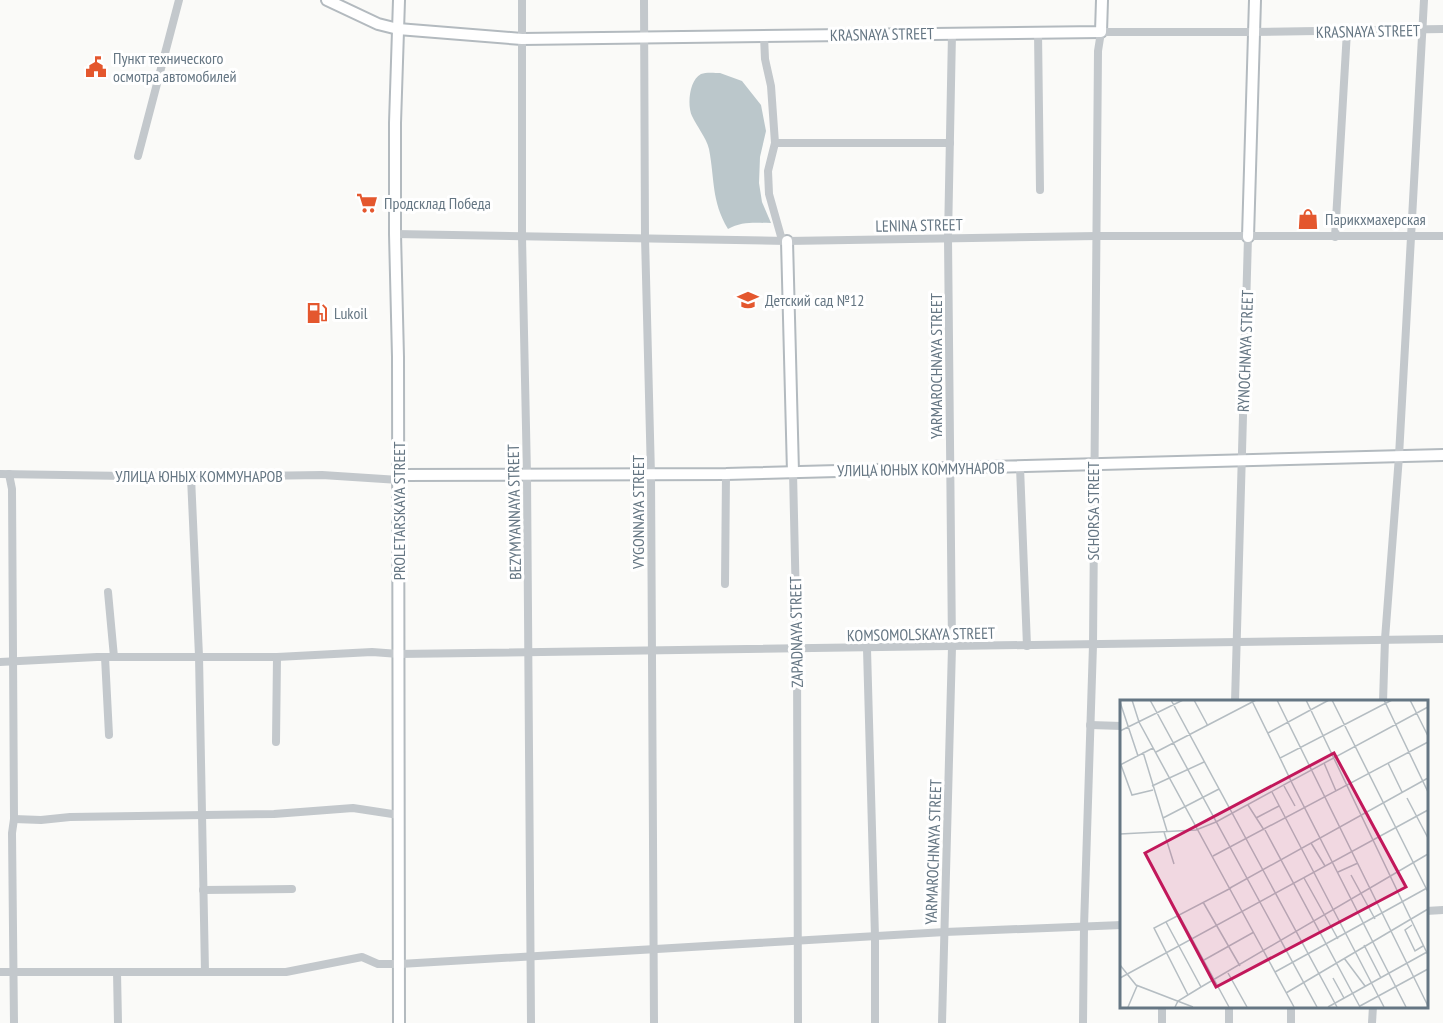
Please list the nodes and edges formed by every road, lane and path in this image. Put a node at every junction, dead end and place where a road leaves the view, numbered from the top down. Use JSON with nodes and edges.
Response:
{"nodes":[{"id":1,"x":179,"y":0,"type":"edge"},
{"id":2,"x":327,"y":0,"type":"edge"},
{"id":3,"x":399,"y":0,"type":"edge"},
{"id":4,"x":522,"y":0,"type":"edge"},
{"id":5,"x":644,"y":0,"type":"edge"},
{"id":6,"x":1102,"y":0,"type":"edge"},
{"id":7,"x":1255,"y":0,"type":"edge"},
{"id":8,"x":1424,"y":0,"type":"edge"},
{"id":9,"x":398,"y":29,"type":"junction"},
{"id":10,"x":1423,"y":30,"type":"junction"},
{"id":11,"x":1443,"y":30,"type":"edge"},
{"id":12,"x":1347,"y":31,"type":"junction"},
{"id":13,"x":1038,"y":32,"type":"junction"},
{"id":14,"x":1101,"y":32,"type":"junction"},
{"id":15,"x":1253,"y":32,"type":"junction"},
{"id":16,"x":952,"y":33,"type":"junction"},
{"id":17,"x":764,"y":36,"type":"junction"},
{"id":18,"x":643,"y":38,"type":"junction"},
{"id":19,"x":522,"y":39,"type":"junction"},
{"id":20,"x":775,"y":142,"type":"junction"},
{"id":21,"x":950,"y":143,"type":"junction"},
{"id":22,"x":138,"y":156,"type":"dead end"},
{"id":23,"x":1040,"y":190,"type":"dead end"},
{"id":24,"x":395,"y":234,"type":"junction"},
{"id":25,"x":1096,"y":236,"type":"junction"},
{"id":26,"x":1443,"y":236,"type":"edge"},
{"id":27,"x":522,"y":237,"type":"junction"},
{"id":28,"x":645,"y":237,"type":"junction"},
{"id":29,"x":1248,"y":237,"type":"junction"},
{"id":30,"x":1335,"y":237,"type":"junction"},
{"id":31,"x":1411,"y":237,"type":"junction"},
{"id":32,"x":948,"y":238,"type":"junction"},
{"id":33,"x":785,"y":241,"type":"junction"},
{"id":34,"x":1443,"y":455,"type":"edge"},
{"id":35,"x":1399,"y":456,"type":"junction"},
{"id":36,"x":1241,"y":460,"type":"junction"},
{"id":37,"x":1094,"y":465,"type":"junction"},
{"id":38,"x":1020,"y":467,"type":"junction"},
{"id":39,"x":950,"y":468,"type":"junction"},
{"id":40,"x":793,"y":472,"type":"junction"},
{"id":41,"x":4,"y":474,"type":"edge"},
{"id":42,"x":726,"y":474,"type":"junction"},
{"id":43,"x":651,"y":475,"type":"junction"},
{"id":44,"x":527,"y":476,"type":"junction"},
{"id":45,"x":191,"y":477,"type":"junction"},
{"id":46,"x":399,"y":478,"type":"junction"},
{"id":47,"x":725,"y":584,"type":"dead end"},
{"id":48,"x":108,"y":592,"type":"dead end"},
{"id":49,"x":1385,"y":639,"type":"junction"},
{"id":50,"x":1443,"y":639,"type":"edge"},
{"id":51,"x":1237,"y":643,"type":"junction"},
{"id":52,"x":1093,"y":645,"type":"junction"},
{"id":53,"x":1027,"y":646,"type":"junction"},
{"id":54,"x":952,"y":647,"type":"junction"},
{"id":55,"x":867,"y":649,"type":"junction"},
{"id":56,"x":652,"y":650,"type":"junction"},
{"id":57,"x":797,"y":650,"type":"junction"},
{"id":58,"x":528,"y":652,"type":"junction"},
{"id":59,"x":399,"y":654,"type":"junction"},
{"id":60,"x":199,"y":656,"type":"junction"},
{"id":61,"x":110,"y":657,"type":"junction"},
{"id":62,"x":277,"y":657,"type":"junction"},
{"id":63,"x":0,"y":662,"type":"edge"},
{"id":64,"x":14,"y":662,"type":"junction"},
{"id":65,"x":1235,"y":700,"type":"edge"},
{"id":66,"x":1383,"y":700,"type":"edge"},
{"id":67,"x":1090,"y":724,"type":"junction"},
{"id":68,"x":1120,"y":726,"type":"edge"},
{"id":69,"x":109,"y":735,"type":"dead end"},
{"id":70,"x":276,"y":742,"type":"dead end"},
{"id":71,"x":399,"y":814,"type":"junction"},
{"id":72,"x":201,"y":815,"type":"junction"},
{"id":73,"x":14,"y":819,"type":"junction"},
{"id":74,"x":292,"y":889,"type":"dead end"},
{"id":75,"x":203,"y":890,"type":"junction"},
{"id":76,"x":1443,"y":910,"type":"edge"},
{"id":77,"x":1428,"y":911,"type":"edge"},
{"id":78,"x":1120,"y":926,"type":"edge"},
{"id":79,"x":1084,"y":927,"type":"junction"},
{"id":80,"x":945,"y":932,"type":"junction"},
{"id":81,"x":874,"y":937,"type":"junction"},
{"id":82,"x":798,"y":941,"type":"junction"},
{"id":83,"x":654,"y":950,"type":"junction"},
{"id":84,"x":531,"y":957,"type":"junction"},
{"id":85,"x":400,"y":963,"type":"junction"},
{"id":86,"x":0,"y":972,"type":"edge"},
{"id":87,"x":14,"y":972,"type":"junction"},
{"id":88,"x":117,"y":972,"type":"junction"},
{"id":89,"x":205,"y":972,"type":"junction"},
{"id":90,"x":1373,"y":1008,"type":"edge"},
{"id":91,"x":14,"y":1023,"type":"edge"},
{"id":92,"x":118,"y":1023,"type":"edge"},
{"id":93,"x":399,"y":1023,"type":"edge"},
{"id":94,"x":531,"y":1023,"type":"edge"},
{"id":95,"x":654,"y":1023,"type":"edge"},
{"id":96,"x":798,"y":1023,"type":"edge"},
{"id":97,"x":875,"y":1023,"type":"edge"},
{"id":98,"x":942,"y":1023,"type":"edge"},
{"id":99,"x":1083,"y":1023,"type":"edge"},
{"id":100,"x":1372,"y":1023,"type":"edge"}],
"edges":[{"from":1,"to":22,"type":"street"},
{"from":2,"to":9,"type":"street","name":"KRASNAYA STREET"},
{"from":3,"to":9,"type":"street","name":"PROLETARSKAYA STREET"},
{"from":4,"to":19,"type":"street","name":"BEZYMYANNAYA STREET"},
{"from":5,"to":18,"type":"street","name":"VYGONNAYA STREET"},
{"from":6,"to":14,"type":"street","name":"SCHORSA STREET"},
{"from":7,"to":15,"type":"street","name":"RYNOCHNAYA STREET"},
{"from":8,"to":10,"type":"street"},
{"from":9,"to":19,"type":"street","name":"KRASNAYA STREET"},
{"from":9,"to":24,"type":"street","name":"PROLETARSKAYA STREET"},
{"from":10,"to":11,"type":"street","name":"KRASNAYA STREET"},
{"from":10,"to":12,"type":"street","name":"KRASNAYA STREET"},
{"from":10,"to":31,"type":"street"},
{"from":12,"to":15,"type":"street","name":"KRASNAYA STREET"},
{"from":12,"to":30,"type":"street"},
{"from":13,"to":14,"type":"street","name":"KRASNAYA STREET"},
{"from":13,"to":16,"type":"street","name":"KRASNAYA STREET"},
{"from":13,"to":23,"type":"street"},
{"from":14,"to":15,"type":"street","name":"KRASNAYA STREET"},
{"from":14,"to":25,"type":"street","name":"SCHORSA STREET"},
{"from":15,"to":29,"type":"street","name":"RYNOCHNAYA STREET"},
{"from":16,"to":17,"type":"street","name":"KRASNAYA STREET"},
{"from":16,"to":21,"type":"street","name":"YARMAROCHNAYA STREET"},
{"from":17,"to":18,"type":"street","name":"KRASNAYA STREET"},
{"from":17,"to":20,"type":"street"},
{"from":18,"to":19,"type":"street","name":"KRASNAYA STREET"},
{"from":18,"to":28,"type":"street","name":"VYGONNAYA STREET"},
{"from":19,"to":27,"type":"street","name":"BEZYMYANNAYA STREET"},
{"from":20,"to":21,"type":"street"},
{"from":20,"to":33,"type":"street"},
{"from":21,"to":32,"type":"street","name":"YARMAROCHNAYA STREET"},
{"from":24,"to":27,"type":"street","name":"LENINA STREET"},
{"from":24,"to":46,"type":"street","name":"PROLETARSKAYA STREET"},
{"from":25,"to":29,"type":"street","name":"LENINA STREET"},
{"from":25,"to":32,"type":"street","name":"LENINA STREET"},
{"from":25,"to":37,"type":"street","name":"SCHORSA STREET"},
{"from":26,"to":31,"type":"street","name":"LENINA STREET"},
{"from":27,"to":28,"type":"street","name":"LENINA STREET"},
{"from":27,"to":44,"type":"street","name":"BEZYMYANNAYA STREET"},
{"from":28,"to":33,"type":"street","name":"LENINA STREET"},
{"from":28,"to":43,"type":"street","name":"VYGONNAYA STREET"},
{"from":29,"to":30,"type":"street","name":"LENINA STREET"},
{"from":29,"to":36,"type":"street","name":"RYNOCHNAYA STREET"},
{"from":30,"to":31,"type":"street","name":"LENINA STREET"},
{"from":31,"to":35,"type":"street"},
{"from":32,"to":33,"type":"street","name":"LENINA STREET"},
{"from":32,"to":39,"type":"street","name":"YARMAROCHNAYA STREET"},
{"from":33,"to":40,"type":"street","name":"ZAPADNAYA STREET"},
{"from":34,"to":35,"type":"street","name":"УЛИЦА ЮНЫХ КОММУНАРОВ"},
{"from":35,"to":36,"type":"street","name":"УЛИЦА ЮНЫХ КОММУНАРОВ"},
{"from":35,"to":49,"type":"street"},
{"from":36,"to":37,"type":"street","name":"УЛИЦА ЮНЫХ КОММУНАРОВ"},
{"from":36,"to":51,"type":"street","name":"RYNOCHNAYA STREET"},
{"from":37,"to":38,"type":"street","name":"УЛИЦА ЮНЫХ КОММУНАРОВ"},
{"from":37,"to":52,"type":"street","name":"SCHORSA STREET"},
{"from":38,"to":39,"type":"street","name":"УЛИЦА ЮНЫХ КОММУНАРОВ"},
{"from":38,"to":53,"type":"street"},
{"from":39,"to":40,"type":"street","name":"УЛИЦА ЮНЫХ КОММУНАРОВ"},
{"from":39,"to":54,"type":"street","name":"YARMAROCHNAYA STREET"},
{"from":40,"to":42,"type":"street","name":"УЛИЦА ЮНЫХ КОММУНАРОВ"},
{"from":40,"to":57,"type":"street","name":"ZAPADNAYA STREET"},
{"from":41,"to":45,"type":"street","name":"УЛИЦА ЮНЫХ КОММУНАРОВ"},
{"from":41,"to":64,"type":"street"},
{"from":42,"to":43,"type":"street","name":"УЛИЦА ЮНЫХ КОММУНАРОВ"},
{"from":42,"to":47,"type":"street"},
{"from":43,"to":44,"type":"street","name":"УЛИЦА ЮНЫХ КОММУНАРОВ"},
{"from":43,"to":56,"type":"street","name":"VYGONNAYA STREET"},
{"from":44,"to":46,"type":"street","name":"УЛИЦА ЮНЫХ КОММУНАРОВ"},
{"from":44,"to":58,"type":"street","name":"BEZYMYANNAYA STREET"},
{"from":45,"to":46,"type":"street","name":"УЛИЦА ЮНЫХ КОММУНАРОВ"},
{"from":45,"to":60,"type":"street"},
{"from":46,"to":59,"type":"street","name":"PROLETARSKAYA STREET"},
{"from":48,"to":61,"type":"street"},
{"from":49,"to":50,"type":"street","name":"KOMSOMOLSKAYA STREET"},
{"from":49,"to":51,"type":"street","name":"KOMSOMOLSKAYA STREET"},
{"from":49,"to":66,"type":"street"},
{"from":51,"to":52,"type":"street","name":"KOMSOMOLSKAYA STREET"},
{"from":51,"to":65,"type":"street","name":"RYNOCHNAYA STREET"},
{"from":52,"to":53,"type":"street","name":"KOMSOMOLSKAYA STREET"},
{"from":52,"to":67,"type":"street","name":"SCHORSA STREET"},
{"from":53,"to":54,"type":"street","name":"KOMSOMOLSKAYA STREET"},
{"from":54,"to":55,"type":"street","name":"KOMSOMOLSKAYA STREET"},
{"from":54,"to":80,"type":"street","name":"YARMAROCHNAYA STREET"},
{"from":55,"to":57,"type":"street","name":"KOMSOMOLSKAYA STREET"},
{"from":55,"to":81,"type":"street"},
{"from":56,"to":57,"type":"street","name":"KOMSOMOLSKAYA STREET"},
{"from":56,"to":58,"type":"street","name":"KOMSOMOLSKAYA STREET"},
{"from":56,"to":83,"type":"street","name":"VYGONNAYA STREET"},
{"from":57,"to":82,"type":"street","name":"ZAPADNAYA STREET"},
{"from":58,"to":59,"type":"street","name":"KOMSOMOLSKAYA STREET"},
{"from":58,"to":84,"type":"street","name":"BEZYMYANNAYA STREET"},
{"from":59,"to":62,"type":"street","name":"KOMSOMOLSKAYA STREET"},
{"from":59,"to":71,"type":"street","name":"PROLETARSKAYA STREET"},
{"from":60,"to":61,"type":"street","name":"KOMSOMOLSKAYA STREET"},
{"from":60,"to":62,"type":"street","name":"KOMSOMOLSKAYA STREET"},
{"from":60,"to":72,"type":"street"},
{"from":61,"to":64,"type":"street","name":"KOMSOMOLSKAYA STREET"},
{"from":61,"to":69,"type":"street"},
{"from":62,"to":70,"type":"street"},
{"from":63,"to":64,"type":"street","name":"KOMSOMOLSKAYA STREET"},
{"from":64,"to":73,"type":"street"},
{"from":67,"to":68,"type":"street"},
{"from":67,"to":79,"type":"street","name":"SCHORSA STREET"},
{"from":71,"to":72,"type":"street"},
{"from":71,"to":85,"type":"street","name":"PROLETARSKAYA STREET"},
{"from":72,"to":73,"type":"street"},
{"from":72,"to":75,"type":"street"},
{"from":73,"to":87,"type":"street"},
{"from":74,"to":75,"type":"street"},
{"from":75,"to":89,"type":"street"},
{"from":76,"to":77,"type":"street"},
{"from":78,"to":79,"type":"street"},
{"from":79,"to":80,"type":"street"},
{"from":79,"to":99,"type":"street","name":"SCHORSA STREET"},
{"from":80,"to":81,"type":"street"},
{"from":80,"to":98,"type":"street","name":"YARMAROCHNAYA STREET"},
{"from":81,"to":82,"type":"street"},
{"from":81,"to":97,"type":"street"},
{"from":82,"to":83,"type":"street"},
{"from":82,"to":96,"type":"street","name":"ZAPADNAYA STREET"},
{"from":83,"to":84,"type":"street"},
{"from":83,"to":95,"type":"street","name":"VYGONNAYA STREET"},
{"from":84,"to":85,"type":"street"},
{"from":84,"to":94,"type":"street","name":"BEZYMYANNAYA STREET"},
{"from":85,"to":89,"type":"street"},
{"from":85,"to":93,"type":"street","name":"PROLETARSKAYA STREET"},
{"from":86,"to":87,"type":"street"},
{"from":87,"to":88,"type":"street"},
{"from":87,"to":91,"type":"street"},
{"from":88,"to":89,"type":"street"},
{"from":88,"to":92,"type":"street"},
{"from":90,"to":100,"type":"street"}]}
